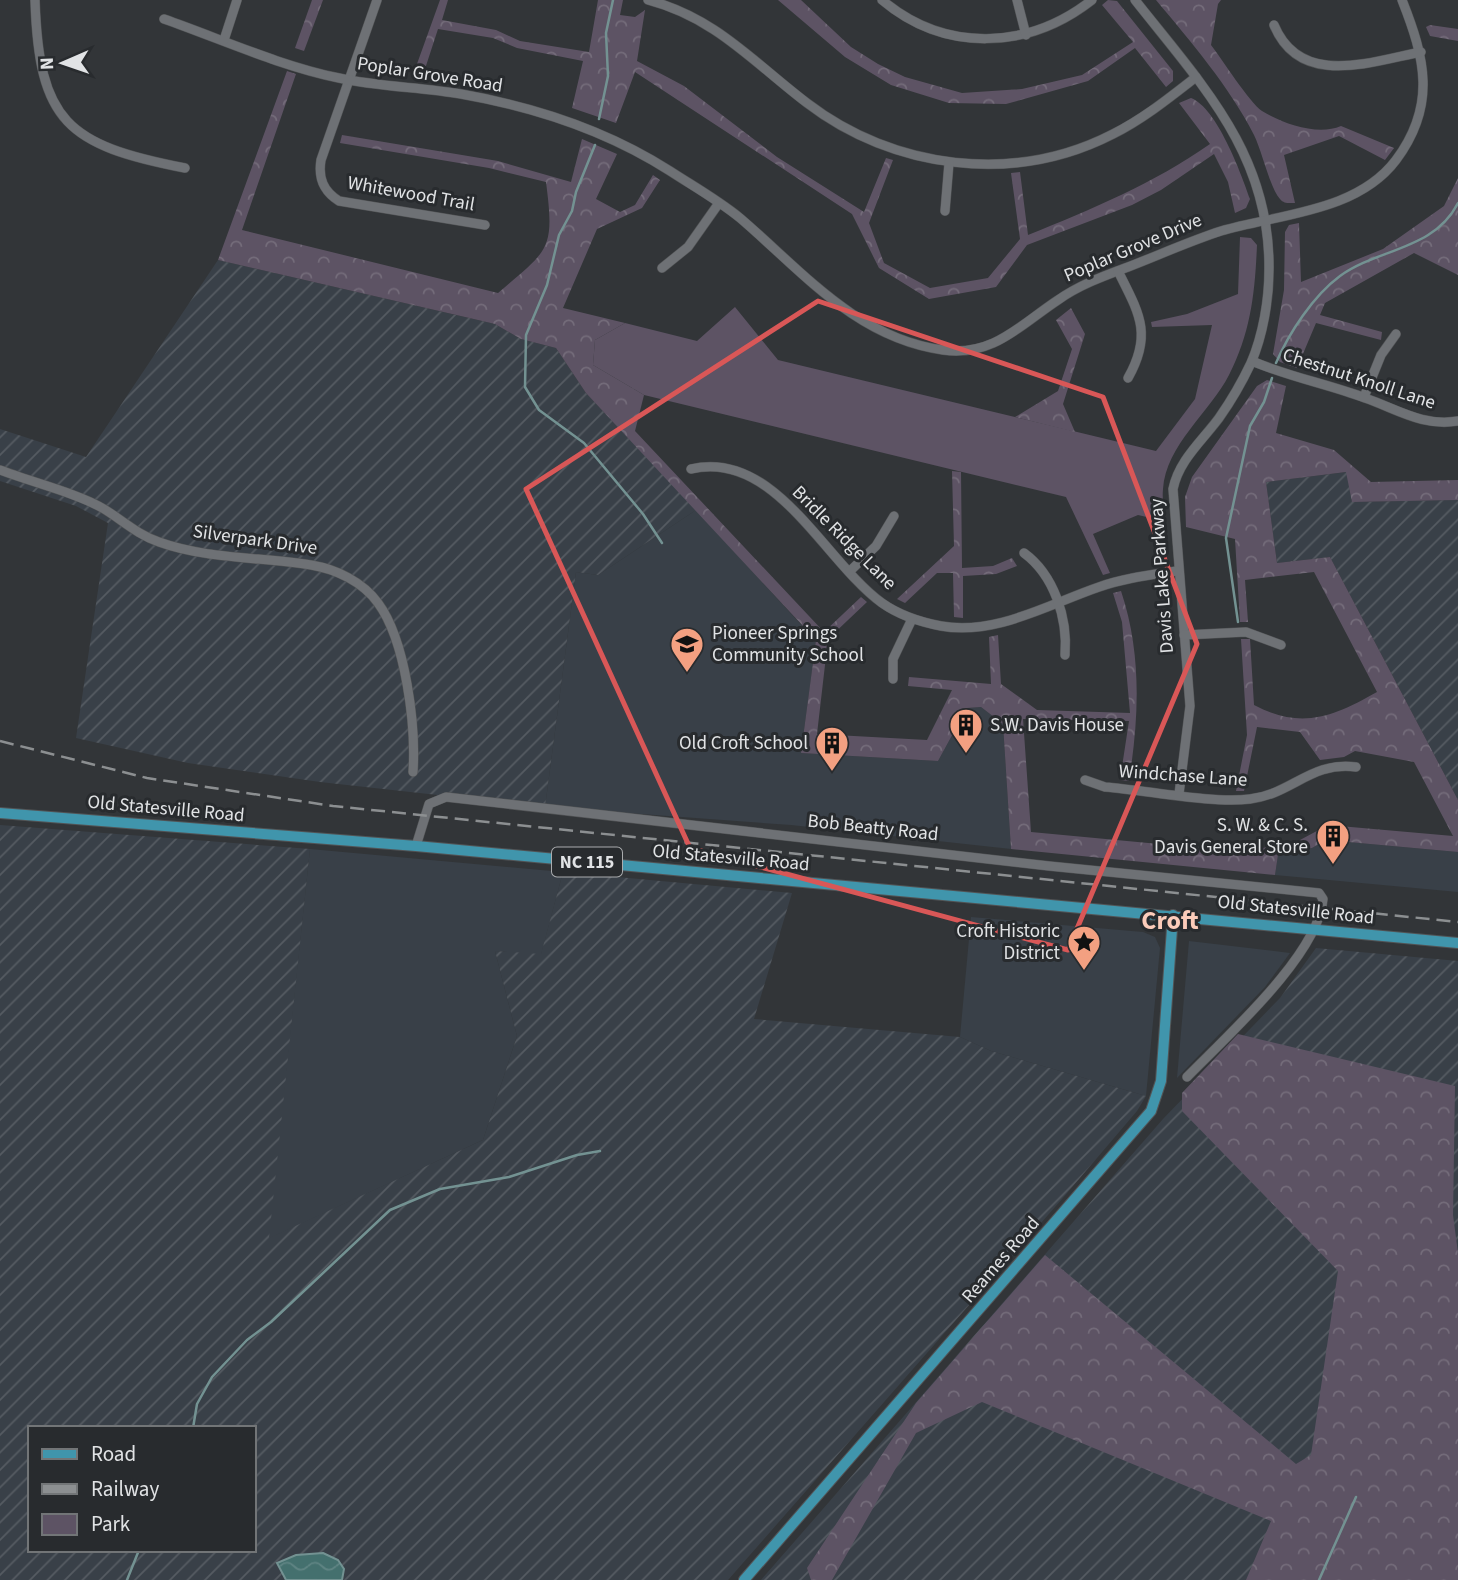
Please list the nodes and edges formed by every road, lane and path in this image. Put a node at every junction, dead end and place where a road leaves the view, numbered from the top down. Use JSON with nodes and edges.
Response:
{"nodes":[{"id":1,"x":35,"y":0,"type":"edge"},
{"id":2,"x":237,"y":0,"type":"edge"},
{"id":3,"x":377,"y":0,"type":"edge"},
{"id":4,"x":648,"y":0,"type":"edge"},
{"id":5,"x":882,"y":0,"type":"edge"},
{"id":6,"x":1017,"y":0,"type":"edge"},
{"id":7,"x":1091,"y":0,"type":"edge"},
{"id":8,"x":1135,"y":0,"type":"edge"},
{"id":9,"x":1402,"y":0,"type":"edge"},
{"id":10,"x":164,"y":19,"type":"dead end"},
{"id":11,"x":1274,"y":25,"type":"dead end"},
{"id":12,"x":1026,"y":35,"type":"junction"},
{"id":13,"x":224,"y":40,"type":"junction"},
{"id":14,"x":1421,"y":52,"type":"junction"},
{"id":15,"x":1196,"y":77,"type":"junction"},
{"id":16,"x":350,"y":80,"type":"junction"},
{"id":17,"x":949,"y":163,"type":"junction"},
{"id":18,"x":185,"y":168,"type":"dead end"},
{"id":19,"x":719,"y":203,"type":"junction"},
{"id":20,"x":945,"y":211,"type":"dead end"},
{"id":21,"x":1266,"y":219,"type":"junction"},
{"id":22,"x":485,"y":225,"type":"dead end"},
{"id":23,"x":662,"y":268,"type":"dead end"},
{"id":24,"x":1118,"y":271,"type":"junction"},
{"id":25,"x":1396,"y":334,"type":"dead end"},
{"id":26,"x":1252,"y":361,"type":"junction"},
{"id":27,"x":1128,"y":378,"type":"dead end"},
{"id":28,"x":1364,"y":397,"type":"junction"},
{"id":29,"x":1458,"y":421,"type":"edge"},
{"id":30,"x":691,"y":469,"type":"dead end"},
{"id":31,"x":0,"y":470,"type":"edge"},
{"id":32,"x":894,"y":516,"type":"dead end"},
{"id":33,"x":1024,"y":553,"type":"dead end"},
{"id":34,"x":850,"y":571,"type":"junction"},
{"id":35,"x":1177,"y":571,"type":"junction"},
{"id":36,"x":1058,"y":603,"type":"junction"},
{"id":37,"x":912,"y":619,"type":"junction"},
{"id":38,"x":1184,"y":635,"type":"junction"},
{"id":39,"x":1281,"y":645,"type":"dead end"},
{"id":40,"x":1065,"y":654,"type":"dead end"},
{"id":41,"x":893,"y":679,"type":"dead end"},
{"id":42,"x":1356,"y":767,"type":"dead end"},
{"id":43,"x":413,"y":772,"type":"dead end"},
{"id":44,"x":1085,"y":780,"type":"dead end"},
{"id":45,"x":1180,"y":794,"type":"junction"},
{"id":46,"x":0,"y":813,"type":"edge"},
{"id":47,"x":416,"y":846,"type":"junction"},
{"id":48,"x":1173,"y":915,"type":"junction"},
{"id":49,"x":1314,"y":929,"type":"junction"},
{"id":50,"x":1458,"y":943,"type":"edge"},
{"id":51,"x":1187,"y":1077,"type":"dead end"},
{"id":52,"x":744,"y":1580,"type":"edge"}],
"edges":[{"from":1,"to":18,"type":"street"},
{"from":2,"to":13,"type":"street"},
{"from":3,"to":16,"type":"street","name":"Whitewood Trail"},
{"from":4,"to":17,"type":"street"},
{"from":5,"to":12,"type":"street"},
{"from":6,"to":12,"type":"street"},
{"from":7,"to":12,"type":"street"},
{"from":8,"to":15,"type":"street","name":"Davis Lake Parkway"},
{"from":9,"to":14,"type":"street","name":"Poplar Grove Drive"},
{"from":10,"to":13,"type":"street","name":"Poplar Grove Road"},
{"from":11,"to":14,"type":"street"},
{"from":13,"to":16,"type":"street","name":"Poplar Grove Road"},
{"from":14,"to":21,"type":"street","name":"Poplar Grove Drive"},
{"from":15,"to":17,"type":"street"},
{"from":15,"to":21,"type":"street","name":"Davis Lake Parkway"},
{"from":16,"to":19,"type":"street","name":"Poplar Grove Road"},
{"from":16,"to":22,"type":"street","name":"Whitewood Trail"},
{"from":17,"to":20,"type":"street"},
{"from":19,"to":23,"type":"street"},
{"from":19,"to":24,"type":"street","name":"Poplar Grove Drive"},
{"from":21,"to":24,"type":"street","name":"Poplar Grove Drive"},
{"from":21,"to":26,"type":"street","name":"Davis Lake Parkway"},
{"from":24,"to":27,"type":"street"},
{"from":25,"to":28,"type":"street"},
{"from":26,"to":28,"type":"street","name":"Chestnut Knoll Lane"},
{"from":26,"to":35,"type":"street","name":"Davis Lake Parkway"},
{"from":28,"to":29,"type":"street","name":"Chestnut Knoll Lane"},
{"from":30,"to":34,"type":"street","name":"Bridle Ridge Lane"},
{"from":31,"to":43,"type":"street","name":"Silverpark Drive"},
{"from":32,"to":34,"type":"street"},
{"from":33,"to":36,"type":"street"},
{"from":34,"to":37,"type":"street","name":"Bridle Ridge Lane"},
{"from":35,"to":36,"type":"street","name":"Bridle Ridge Lane"},
{"from":35,"to":38,"type":"street","name":"Davis Lake Parkway"},
{"from":36,"to":37,"type":"street","name":"Bridle Ridge Lane"},
{"from":36,"to":40,"type":"street"},
{"from":37,"to":41,"type":"street"},
{"from":38,"to":39,"type":"street"},
{"from":38,"to":45,"type":"street","name":"Davis Lake Parkway"},
{"from":42,"to":45,"type":"street","name":"Windchase Lane"},
{"from":44,"to":45,"type":"street","name":"Windchase Lane"},
{"from":46,"to":47,"type":"main road","name":"Old Statesville Road","number":"NC 115"},
{"from":47,"to":48,"type":"main road","name":"Old Statesville Road","number":"NC 115"},
{"from":47,"to":49,"type":"street","name":"Bob Beatty Road"},
{"from":48,"to":49,"type":"main road","name":"Old Statesville Road","number":"NC 115"},
{"from":48,"to":52,"type":"main road","name":"Reames Road"},
{"from":49,"to":50,"type":"main road","name":"Old Statesville Road","number":"NC 115"},
{"from":49,"to":51,"type":"street"}]}
